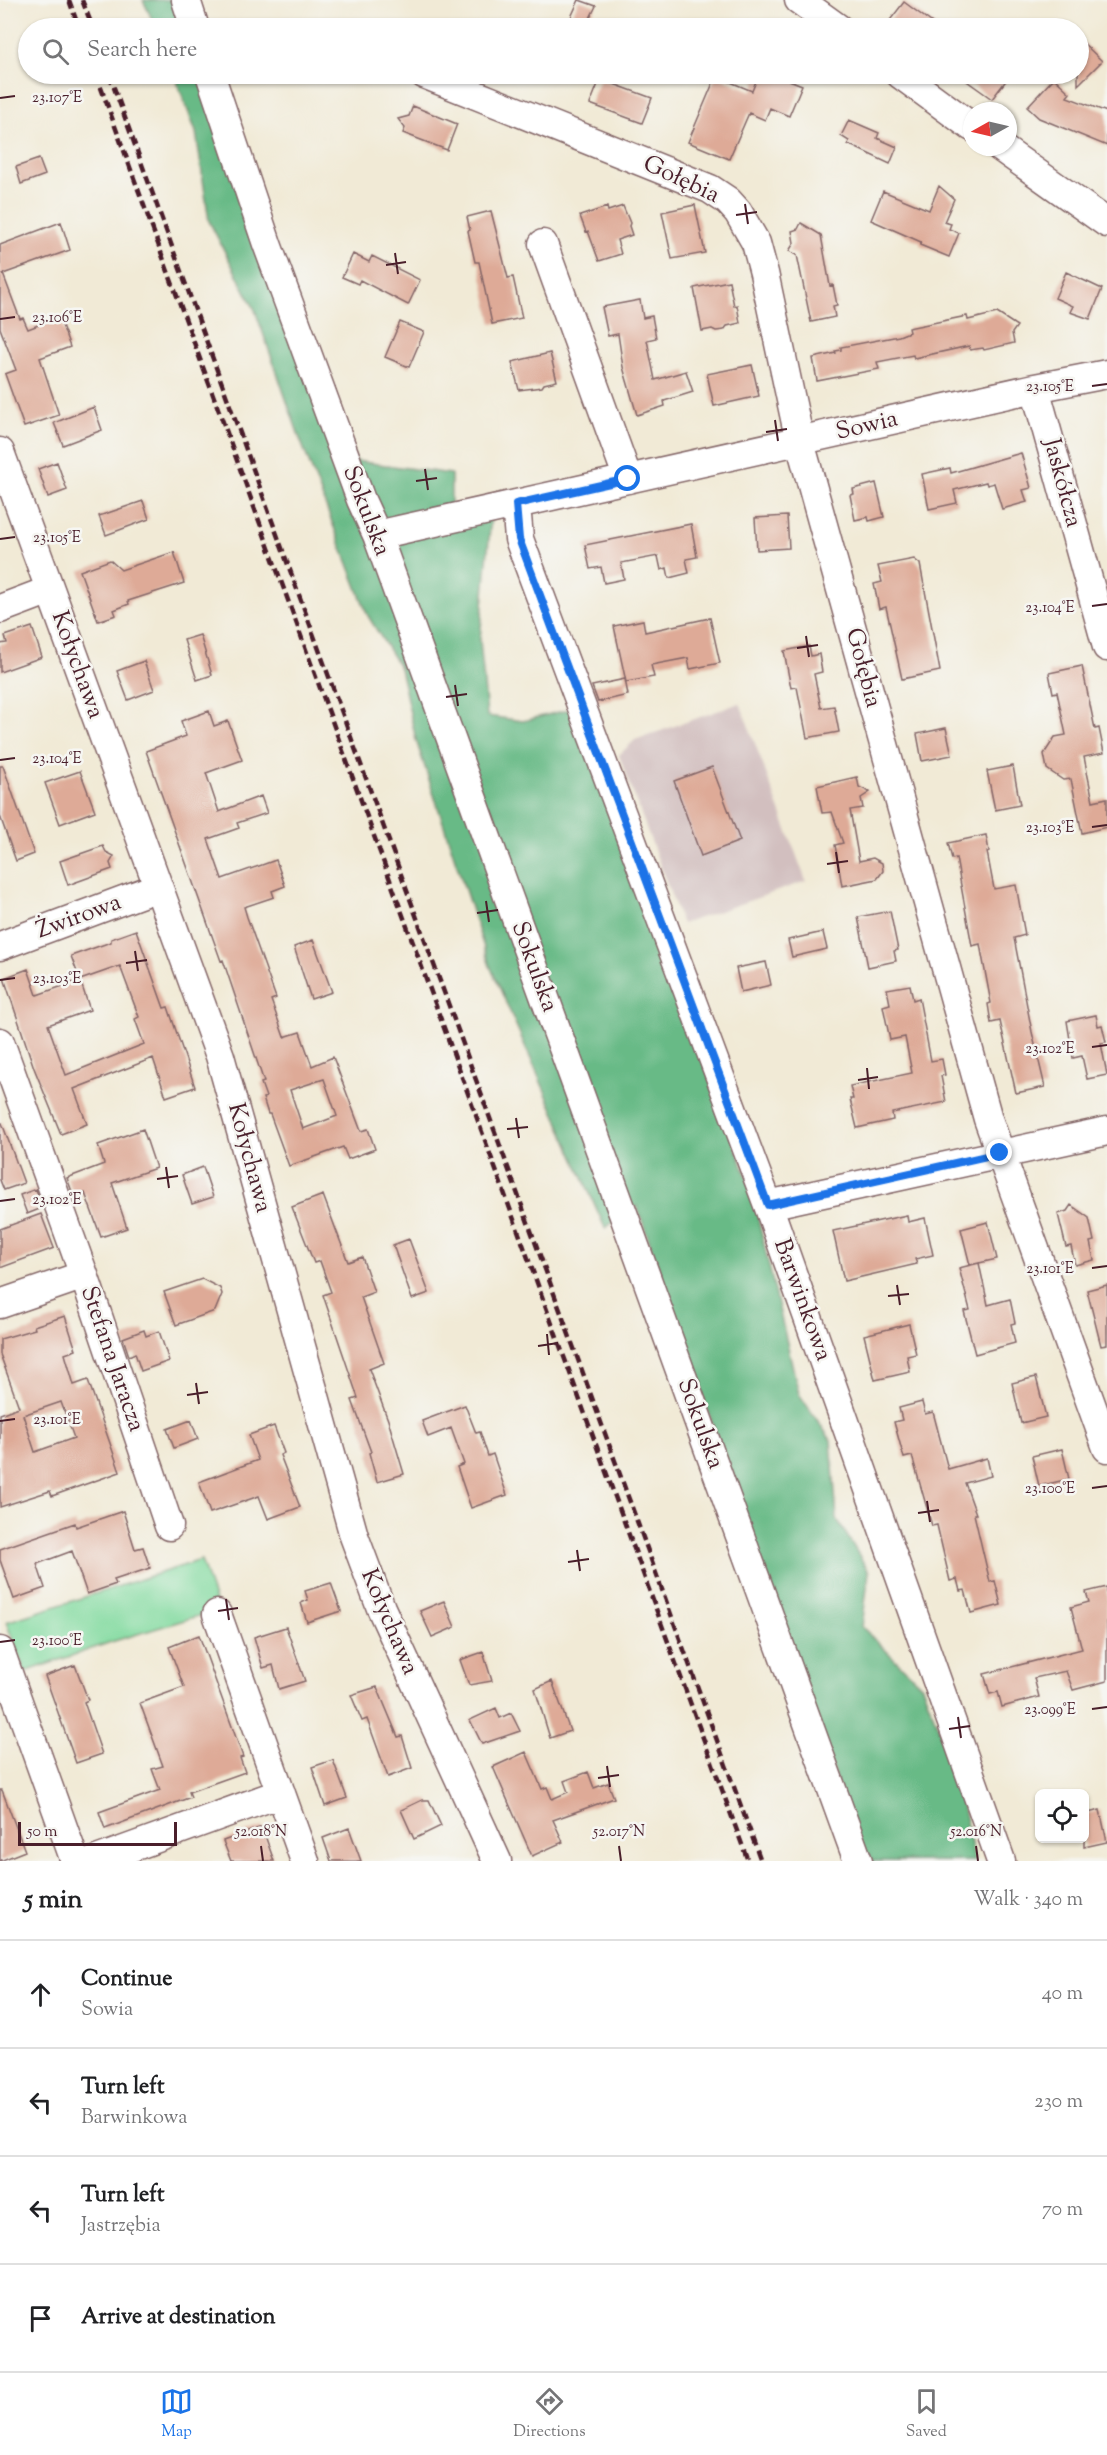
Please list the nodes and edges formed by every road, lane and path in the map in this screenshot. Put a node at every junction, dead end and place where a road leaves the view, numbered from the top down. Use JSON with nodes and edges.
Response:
{"nodes":[{"id":1,"x":186,"y":0,"type":"edge"},
{"id":2,"x":799,"y":0,"type":"edge"},
{"id":3,"x":192,"y":18,"type":"edge"},
{"id":4,"x":824,"y":18,"type":"edge"},
{"id":5,"x":213,"y":84,"type":"edge"},
{"id":6,"x":449,"y":84,"type":"edge"},
{"id":7,"x":914,"y":84,"type":"edge"},
{"id":8,"x":963,"y":120,"type":"edge"},
{"id":9,"x":1013,"y":156,"type":"edge"},
{"id":10,"x":1107,"y":223,"type":"edge"},
{"id":11,"x":543,"y":244,"type":"dead end"},
{"id":12,"x":1107,"y":374,"type":"edge"},
{"id":13,"x":1035,"y":388,"type":"junction"},
{"id":14,"x":800,"y":442,"type":"junction"},
{"id":15,"x":0,"y":452,"type":"edge"},
{"id":16,"x":628,"y":479,"type":"junction"},
{"id":17,"x":516,"y":504,"type":"junction"},
{"id":18,"x":377,"y":535,"type":"junction"},
{"id":19,"x":50,"y":590,"type":"junction"},
{"id":20,"x":0,"y":609,"type":"edge"},
{"id":21,"x":1107,"y":647,"type":"edge"},
{"id":22,"x":158,"y":888,"type":"junction"},
{"id":23,"x":0,"y":946,"type":"edge"},
{"id":24,"x":0,"y":1042,"type":"edge"},
{"id":25,"x":1107,"y":1131,"type":"edge"},
{"id":26,"x":1000,"y":1153,"type":"junction"},
{"id":27,"x":768,"y":1205,"type":"junction"},
{"id":28,"x":84,"y":1275,"type":"junction"},
{"id":29,"x":0,"y":1304,"type":"edge"},
{"id":30,"x":1107,"y":1448,"type":"edge"},
{"id":31,"x":169,"y":1526,"type":"dead end"},
{"id":32,"x":217,"y":1614,"type":"dead end"},
{"id":33,"x":0,"y":1651,"type":"edge"},
{"id":34,"x":281,"y":1793,"type":"junction"},
{"id":35,"x":75,"y":1861,"type":"edge"},
{"id":36,"x":94,"y":1861,"type":"edge"},
{"id":37,"x":305,"y":1861,"type":"edge"},
{"id":38,"x":497,"y":1861,"type":"edge"},
{"id":39,"x":858,"y":1861,"type":"edge"},
{"id":40,"x":1001,"y":1861,"type":"edge"}],
"edges":[{"from":1,"to":3,"type":"street"},
{"from":2,"to":4,"type":"street"},
{"from":5,"to":18,"type":"street","name":"Sokulska"},
{"from":6,"to":14,"type":"street","name":"Gołębia"},
{"from":7,"to":8,"type":"street"},
{"from":9,"to":10,"type":"street"},
{"from":11,"to":16,"type":"street"},
{"from":12,"to":13,"type":"street","name":"Sowia"},
{"from":13,"to":14,"type":"street","name":"Sowia"},
{"from":13,"to":21,"type":"street","name":"Jaskółcza"},
{"from":14,"to":16,"type":"street","name":"Sowia"},
{"from":14,"to":26,"type":"street","name":"Gołębia"},
{"from":15,"to":19,"type":"street","name":"Kołychawa"},
{"from":16,"to":17,"type":"street","name":"Sowia"},
{"from":17,"to":18,"type":"street","name":"Sowia"},
{"from":17,"to":27,"type":"street","name":"Barwinkowa"},
{"from":18,"to":39,"type":"street","name":"Sokulska"},
{"from":19,"to":20,"type":"street"},
{"from":19,"to":22,"type":"street","name":"Kołychawa"},
{"from":22,"to":23,"type":"street","name":"Żwirowa"},
{"from":22,"to":38,"type":"street","name":"Kołychawa"},
{"from":24,"to":28,"type":"street"},
{"from":25,"to":26,"type":"street"},
{"from":26,"to":27,"type":"street"},
{"from":26,"to":30,"type":"street","name":"Gołębia"},
{"from":27,"to":40,"type":"street","name":"Barwinkowa"},
{"from":28,"to":29,"type":"street","name":"Stefana Jaracza"},
{"from":28,"to":31,"type":"street","name":"Stefana Jaracza"},
{"from":32,"to":34,"type":"street"},
{"from":33,"to":35,"type":"street"},
{"from":34,"to":36,"type":"street"},
{"from":34,"to":37,"type":"street"}]}
